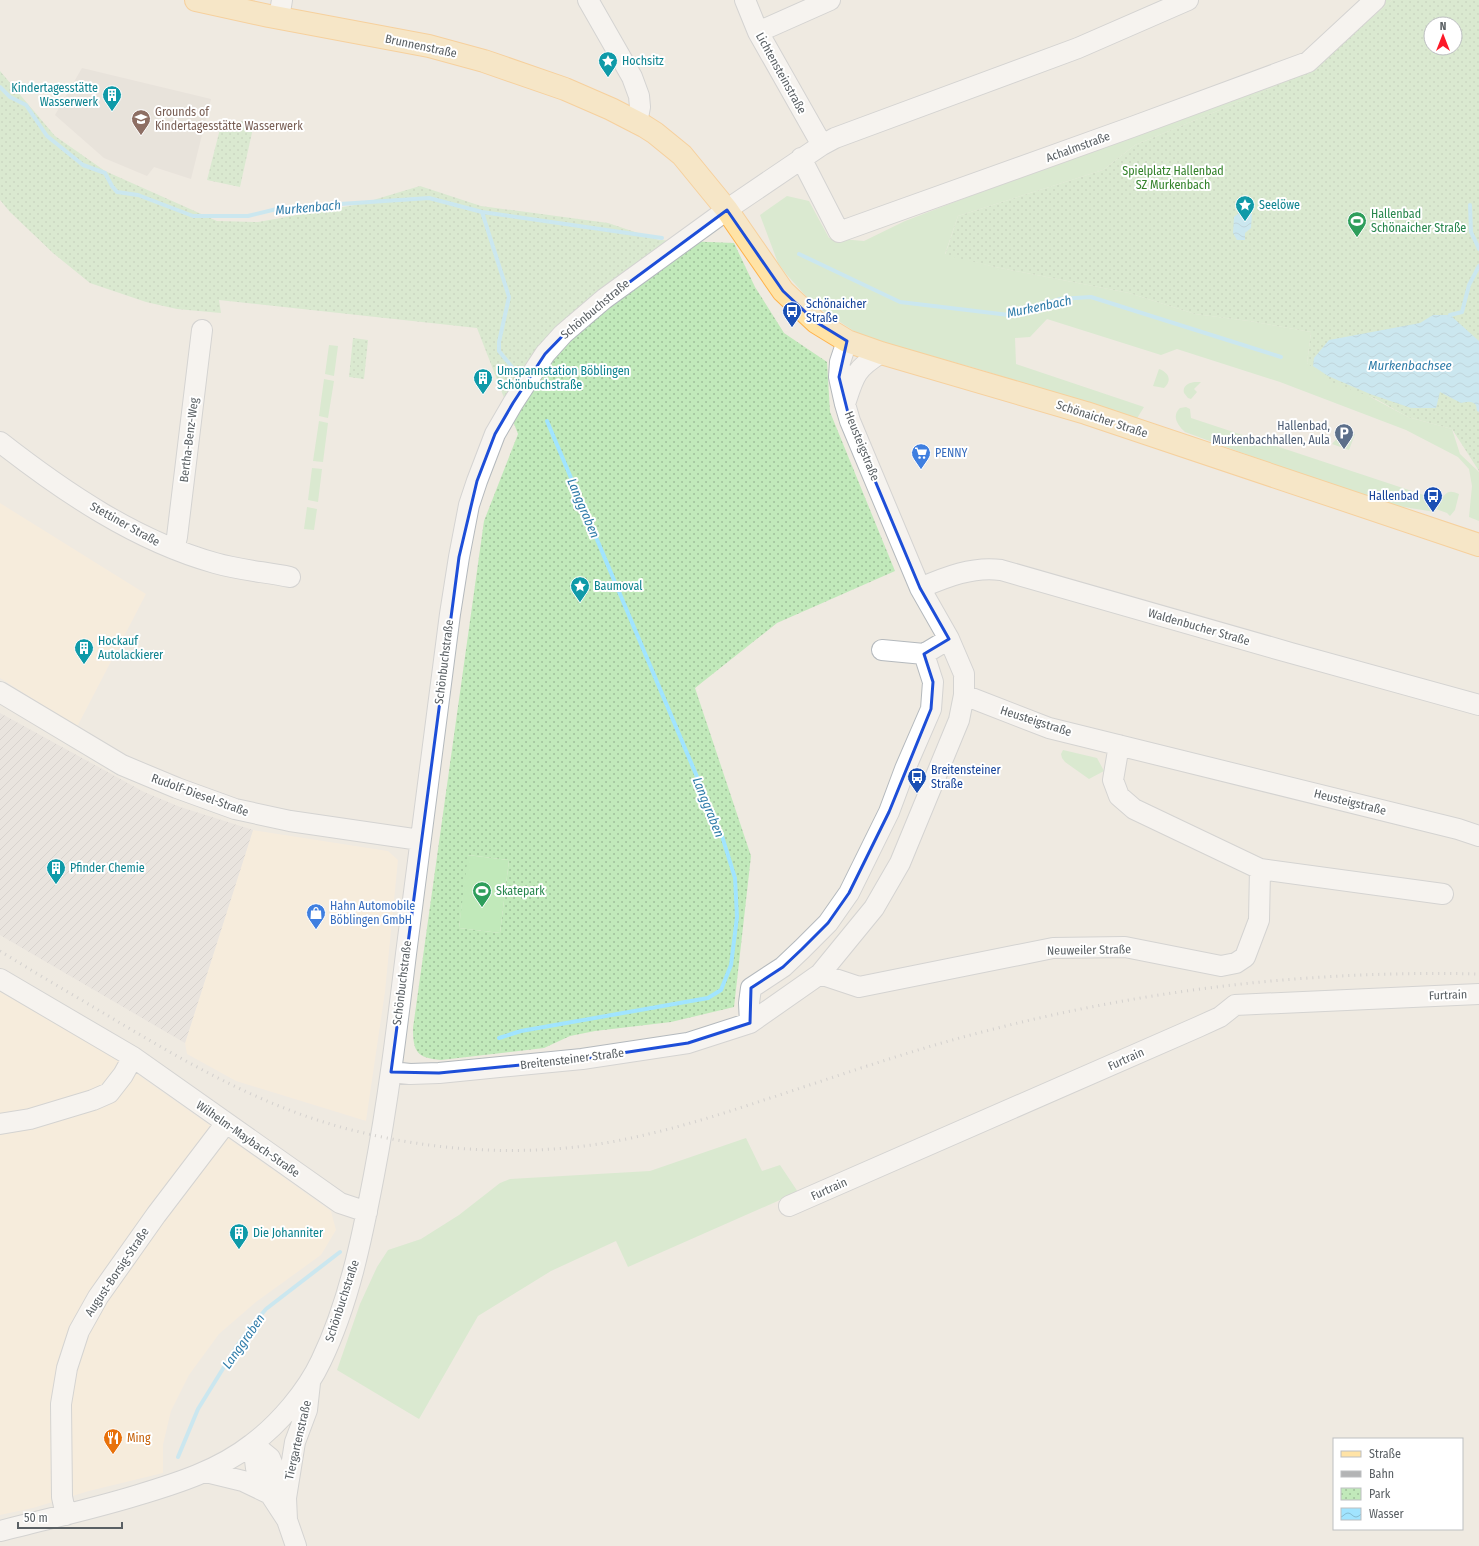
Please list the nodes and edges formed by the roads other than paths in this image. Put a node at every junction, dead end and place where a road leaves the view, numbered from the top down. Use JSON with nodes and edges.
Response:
{"nodes":[{"id":1,"x":196,"y":0,"type":"edge"},
{"id":2,"x":588,"y":0,"type":"edge"},
{"id":3,"x":745,"y":0,"type":"edge"},
{"id":4,"x":830,"y":0,"type":"edge"},
{"id":5,"x":1188,"y":0,"type":"edge"},
{"id":6,"x":1375,"y":0,"type":"edge"},
{"id":7,"x":281,"y":9,"type":"edge"},
{"id":8,"x":758,"y":32,"type":"junction"},
{"id":9,"x":638,"y":122,"type":"junction"},
{"id":10,"x":822,"y":145,"type":"junction"},
{"id":11,"x":802,"y":158,"type":"junction"},
{"id":12,"x":727,"y":210,"type":"junction"},
{"id":13,"x":202,"y":330,"type":"dead end"},
{"id":14,"x":847,"y":341,"type":"junction"},
{"id":15,"x":881,"y":353,"type":"junction"},
{"id":16,"x":845,"y":404,"type":"junction"},
{"id":17,"x":0,"y":442,"type":"edge"},
{"id":18,"x":1479,"y":545,"type":"edge"},
{"id":19,"x":174,"y":549,"type":"junction"},
{"id":20,"x":290,"y":577,"type":"dead end"},
{"id":21,"x":920,"y":588,"type":"junction"},
{"id":22,"x":949,"y":639,"type":"junction"},
{"id":23,"x":882,"y":650,"type":"dead end"},
{"id":24,"x":924,"y":654,"type":"junction"},
{"id":25,"x":0,"y":692,"type":"edge"},
{"id":26,"x":964,"y":695,"type":"junction"},
{"id":27,"x":1479,"y":705,"type":"edge"},
{"id":28,"x":1118,"y":745,"type":"junction"},
{"id":29,"x":1479,"y":836,"type":"edge"},
{"id":30,"x":420,"y":840,"type":"junction"},
{"id":31,"x":1260,"y":870,"type":"junction"},
{"id":32,"x":1443,"y":894,"type":"dead end"},
{"id":33,"x":820,"y":974,"type":"junction"},
{"id":34,"x":0,"y":979,"type":"edge"},
{"id":35,"x":1479,"y":994,"type":"edge"},
{"id":36,"x":750,"y":1023,"type":"junction"},
{"id":37,"x":132,"y":1057,"type":"junction"},
{"id":38,"x":391,"y":1072,"type":"junction"},
{"id":39,"x":226,"y":1123,"type":"junction"},
{"id":40,"x":0,"y":1124,"type":"edge"},
{"id":41,"x":789,"y":1206,"type":"dead end"},
{"id":42,"x":367,"y":1212,"type":"junction"},
{"id":43,"x":310,"y":1382,"type":"junction"},
{"id":44,"x":253,"y":1444,"type":"junction"},
{"id":45,"x":206,"y":1472,"type":"junction"},
{"id":46,"x":278,"y":1496,"type":"junction"},
{"id":47,"x":66,"y":1515,"type":"junction"},
{"id":48,"x":0,"y":1531,"type":"edge"},
{"id":49,"x":296,"y":1546,"type":"edge"}],
"edges":[{"from":1,"to":7,"type":"main road","name":"Brunnenstraße"},
{"from":2,"to":9,"type":"street"},
{"from":3,"to":8,"type":"street","name":"Lichtensteinstraße"},
{"from":4,"to":8,"type":"street"},
{"from":5,"to":10,"type":"street"},
{"from":6,"to":11,"type":"street","name":"Achalmstraße"},
{"from":7,"to":9,"type":"main road","name":"Brunnenstraße"},
{"from":8,"to":10,"type":"street","name":"Lichtensteinstraße"},
{"from":9,"to":12,"type":"main road","name":"Schönaicher Straße"},
{"from":10,"to":11,"type":"street"},
{"from":11,"to":12,"type":"street"},
{"from":12,"to":14,"type":"main road","name":"Schönaicher Straße"},
{"from":12,"to":30,"type":"street","name":"Schönbuchstraße"},
{"from":13,"to":19,"type":"street","name":"Bertha-Benz-Weg"},
{"from":14,"to":15,"type":"main road","name":"Schönaicher Straße"},
{"from":14,"to":16,"type":"street","name":"Heusteigstraße"},
{"from":15,"to":16,"type":"street"},
{"from":15,"to":18,"type":"main road","name":"Schönaicher Straße"},
{"from":16,"to":21,"type":"street","name":"Heusteigstraße"},
{"from":17,"to":19,"type":"street","name":"Stettiner Straße"},
{"from":19,"to":20,"type":"street","name":"Stettiner Straße"},
{"from":21,"to":22,"type":"street","name":"Heusteigstraße"},
{"from":21,"to":27,"type":"street","name":"Waldenbucher Straße"},
{"from":22,"to":24,"type":"street"},
{"from":22,"to":26,"type":"street","name":"Heusteigstraße"},
{"from":23,"to":24,"type":"street"},
{"from":24,"to":36,"type":"street"},
{"from":25,"to":30,"type":"street","name":"Rudolf-Diesel-Straße"},
{"from":26,"to":28,"type":"street","name":"Heusteigstraße"},
{"from":26,"to":33,"type":"street","name":"Breitensteiner Straße"},
{"from":28,"to":29,"type":"street","name":"Heusteigstraße"},
{"from":28,"to":31,"type":"street"},
{"from":30,"to":38,"type":"street","name":"Schönbuchstraße"},
{"from":31,"to":32,"type":"street"},
{"from":31,"to":33,"type":"street","name":"Neuweiler Straße"},
{"from":33,"to":36,"type":"street","name":"Breitensteiner Straße"},
{"from":34,"to":37,"type":"street","name":"Wilhelm-Maybach-Straße"},
{"from":35,"to":41,"type":"street","name":"Furtrain"},
{"from":36,"to":38,"type":"street","name":"Breitensteiner Straße"},
{"from":37,"to":39,"type":"street","name":"Wilhelm-Maybach-Straße"},
{"from":37,"to":40,"type":"street"},
{"from":38,"to":42,"type":"street","name":"Schönbuchstraße"},
{"from":39,"to":42,"type":"street","name":"Wilhelm-Maybach-Straße"},
{"from":39,"to":47,"type":"street","name":"August-Borsig-Straße"},
{"from":42,"to":43,"type":"street","name":"Schönbuchstraße"},
{"from":43,"to":44,"type":"street","name":"Schönbuchstraße"},
{"from":43,"to":46,"type":"street","name":"Tiergartenstraße"},
{"from":44,"to":45,"type":"street","name":"Schönbuchstraße"},
{"from":44,"to":46,"type":"street","name":"Tiergartenstraße"},
{"from":45,"to":46,"type":"street"},
{"from":45,"to":47,"type":"street","name":"Schönbuchstraße"},
{"from":46,"to":49,"type":"street","name":"Tiergartenstraße"},
{"from":47,"to":48,"type":"street","name":"Schönbuchstraße"}]}
